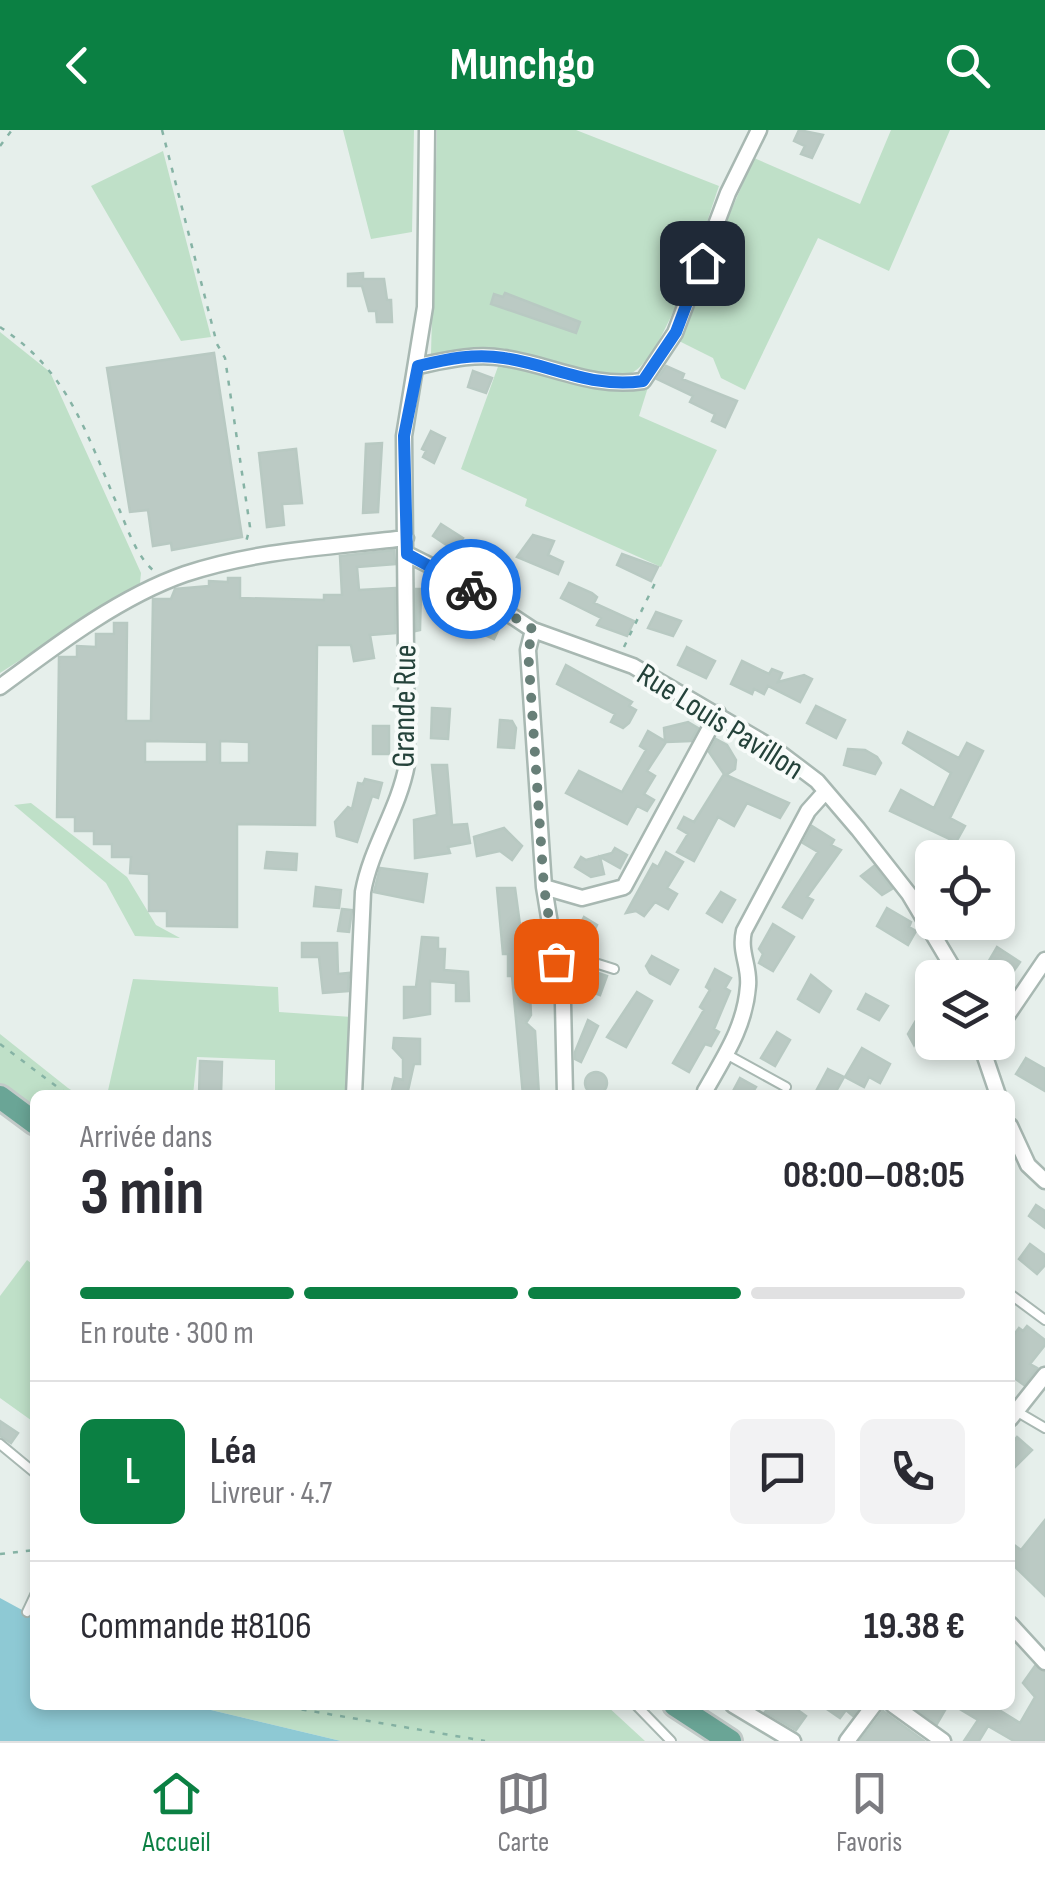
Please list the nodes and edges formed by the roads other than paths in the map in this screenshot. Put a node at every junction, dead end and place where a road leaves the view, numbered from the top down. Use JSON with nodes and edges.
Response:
{"nodes":[{"id":1,"x":427,"y":130,"type":"edge"},
{"id":2,"x":759,"y":130,"type":"edge"},
{"id":3,"x":418,"y":366,"type":"junction"},
{"id":4,"x":407,"y":546,"type":"junction"},
{"id":5,"x":534,"y":630,"type":"junction"},
{"id":6,"x":0,"y":688,"type":"edge"},
{"id":7,"x":718,"y":713,"type":"junction"},
{"id":8,"x":826,"y":792,"type":"junction"},
{"id":9,"x":544,"y":888,"type":"junction"},
{"id":10,"x":554,"y":950,"type":"junction"},
{"id":11,"x":949,"y":960,"type":"edge"},
{"id":12,"x":1045,"y":960,"type":"edge"},
{"id":13,"x":614,"y":968,"type":"dead end"},
{"id":14,"x":1015,"y":1004,"type":"edge"},
{"id":15,"x":726,"y":1054,"type":"junction"},
{"id":16,"x":988,"y":1060,"type":"edge"},
{"id":17,"x":786,"y":1087,"type":"dead end"},
{"id":18,"x":354,"y":1090,"type":"edge"},
{"id":19,"x":565,"y":1090,"type":"edge"},
{"id":20,"x":706,"y":1090,"type":"edge"},
{"id":21,"x":996,"y":1090,"type":"edge"},
{"id":22,"x":0,"y":1097,"type":"edge"},
{"id":23,"x":30,"y":1119,"type":"edge"},
{"id":24,"x":1015,"y":1137,"type":"edge"},
{"id":25,"x":1045,"y":1181,"type":"edge"},
{"id":26,"x":1015,"y":1298,"type":"edge"},
{"id":27,"x":1045,"y":1320,"type":"edge"},
{"id":28,"x":1045,"y":1375,"type":"edge"},
{"id":29,"x":1015,"y":1409,"type":"edge"},
{"id":30,"x":1015,"y":1413,"type":"edge"},
{"id":31,"x":1045,"y":1428,"type":"edge"},
{"id":32,"x":0,"y":1444,"type":"edge"},
{"id":33,"x":30,"y":1469,"type":"edge"},
{"id":34,"x":30,"y":1606,"type":"edge"},
{"id":35,"x":27,"y":1612,"type":"dead end"},
{"id":36,"x":1015,"y":1629,"type":"edge"},
{"id":37,"x":1045,"y":1662,"type":"edge"},
{"id":38,"x":641,"y":1710,"type":"edge"},
{"id":39,"x":683,"y":1710,"type":"edge"},
{"id":40,"x":742,"y":1710,"type":"edge"},
{"id":41,"x":870,"y":1710,"type":"edge"},
{"id":42,"x":901,"y":1710,"type":"edge"},
{"id":43,"x":671,"y":1741,"type":"edge"},
{"id":44,"x":730,"y":1741,"type":"edge"},
{"id":45,"x":793,"y":1741,"type":"edge"},
{"id":46,"x":847,"y":1741,"type":"edge"},
{"id":47,"x":943,"y":1741,"type":"edge"}],
"edges":[{"from":1,"to":3,"type":"street","name":"Grande Rue"},
{"from":2,"to":3,"type":"street"},
{"from":3,"to":4,"type":"street","name":"Grande Rue"},
{"from":4,"to":5,"type":"street","name":"Rue Louis Pavillon"},
{"from":4,"to":6,"type":"street"},
{"from":4,"to":18,"type":"street","name":"Grande Rue"},
{"from":5,"to":7,"type":"street","name":"Rue Louis Pavillon"},
{"from":5,"to":9,"type":"street"},
{"from":7,"to":8,"type":"street","name":"Rue Louis Pavillon"},
{"from":7,"to":9,"type":"street"},
{"from":8,"to":11,"type":"street","name":"Rue Louis Pavillon"},
{"from":8,"to":15,"type":"street"},
{"from":9,"to":10,"type":"street"},
{"from":10,"to":13,"type":"lane"},
{"from":10,"to":19,"type":"street"},
{"from":12,"to":14,"type":"street"},
{"from":15,"to":17,"type":"lane"},
{"from":15,"to":20,"type":"street"},
{"from":16,"to":21,"type":"street"},
{"from":22,"to":23,"type":"main road"},
{"from":24,"to":25,"type":"street"},
{"from":26,"to":27,"type":"lane"},
{"from":28,"to":29,"type":"street"},
{"from":30,"to":31,"type":"lane"},
{"from":32,"to":33,"type":"lane"},
{"from":34,"to":35,"type":"lane"},
{"from":36,"to":37,"type":"street"},
{"from":38,"to":43,"type":"lane"},
{"from":39,"to":44,"type":"main road"},
{"from":40,"to":45,"type":"street"},
{"from":41,"to":46,"type":"street"},
{"from":42,"to":47,"type":"street"}]}
